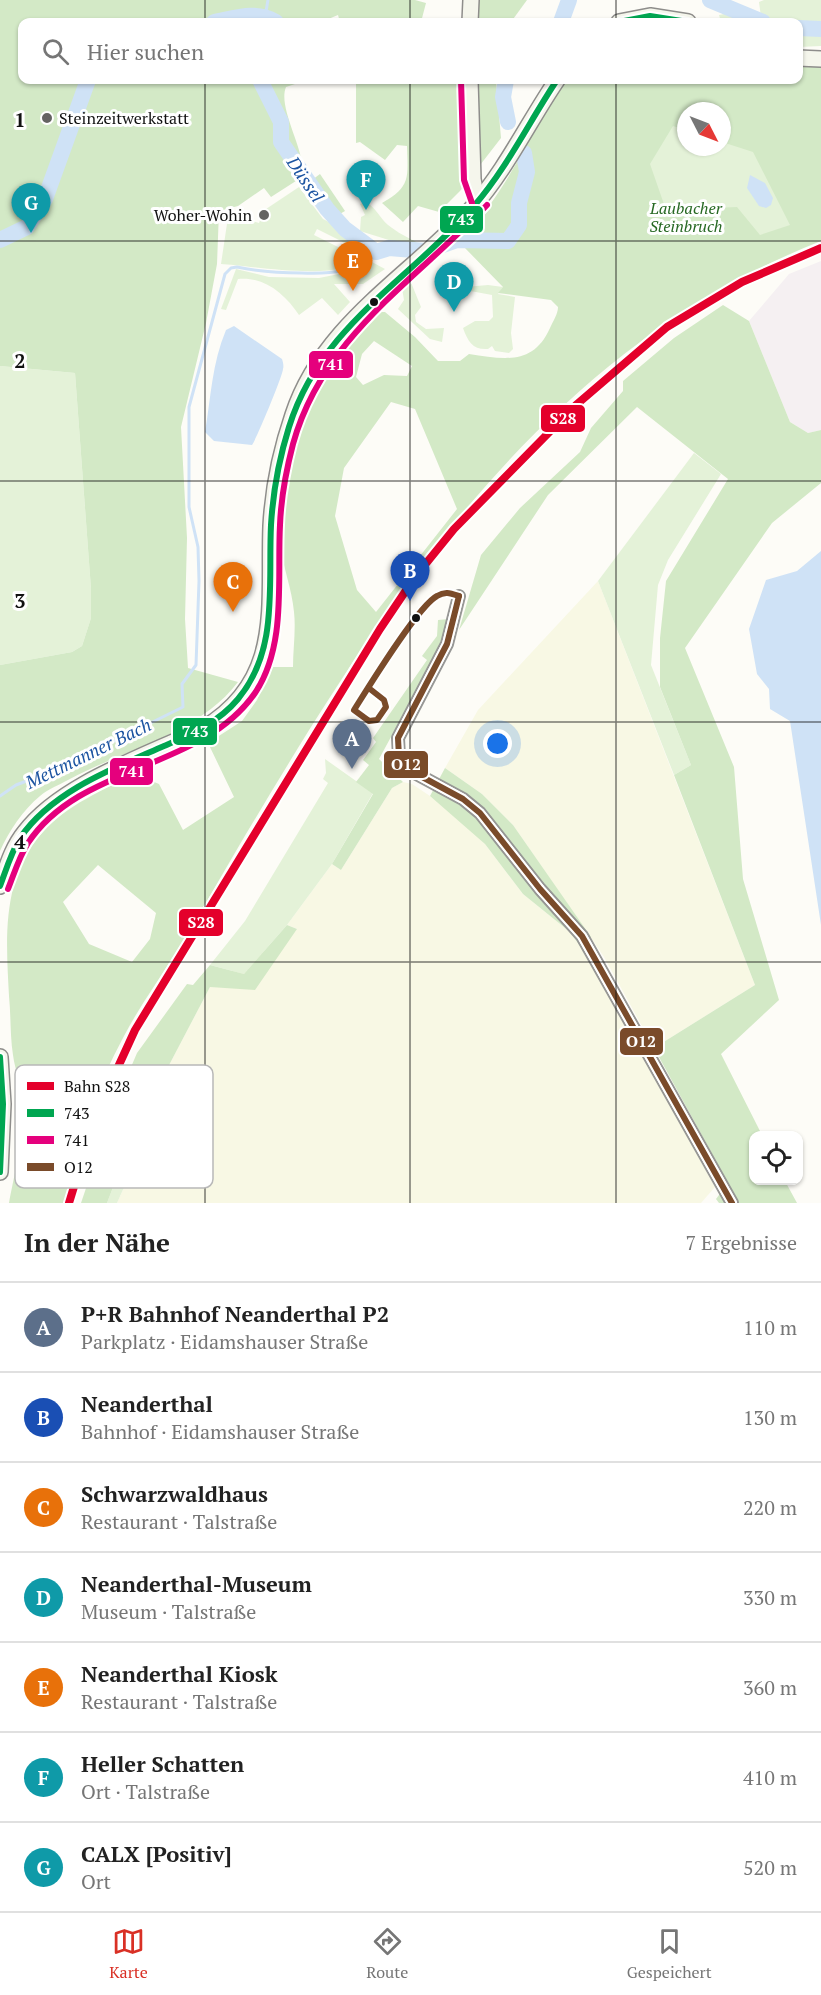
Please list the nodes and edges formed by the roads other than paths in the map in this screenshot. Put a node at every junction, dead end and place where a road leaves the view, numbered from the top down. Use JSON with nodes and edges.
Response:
{"nodes":[{"id":1,"x":471,"y":0,"type":"edge"},
{"id":2,"x":470,"y":18,"type":"edge"},
{"id":3,"x":640,"y":18,"type":"edge"},
{"id":4,"x":663,"y":18,"type":"edge"},
{"id":5,"x":803,"y":58,"type":"edge"},
{"id":6,"x":821,"y":58,"type":"edge"},
{"id":7,"x":470,"y":84,"type":"edge"},
{"id":8,"x":554,"y":84,"type":"edge"},
{"id":9,"x":480,"y":199,"type":"junction"},
{"id":10,"x":459,"y":596,"type":"dead end"},
{"id":11,"x":0,"y":886,"type":"edge"},
{"id":12,"x":0,"y":1057,"type":"edge"},
{"id":13,"x":0,"y":1172,"type":"edge"},
{"id":14,"x":732,"y":1203,"type":"edge"}],
"edges":[{"from":1,"to":2,"type":"main road"},
{"from":3,"to":4,"type":"main road"},
{"from":5,"to":6,"type":"main road"},
{"from":7,"to":9,"type":"main road"},
{"from":8,"to":9,"type":"main road"},
{"from":9,"to":11,"type":"main road"},
{"from":10,"to":14,"type":"street"},
{"from":12,"to":13,"type":"main road"}]}
